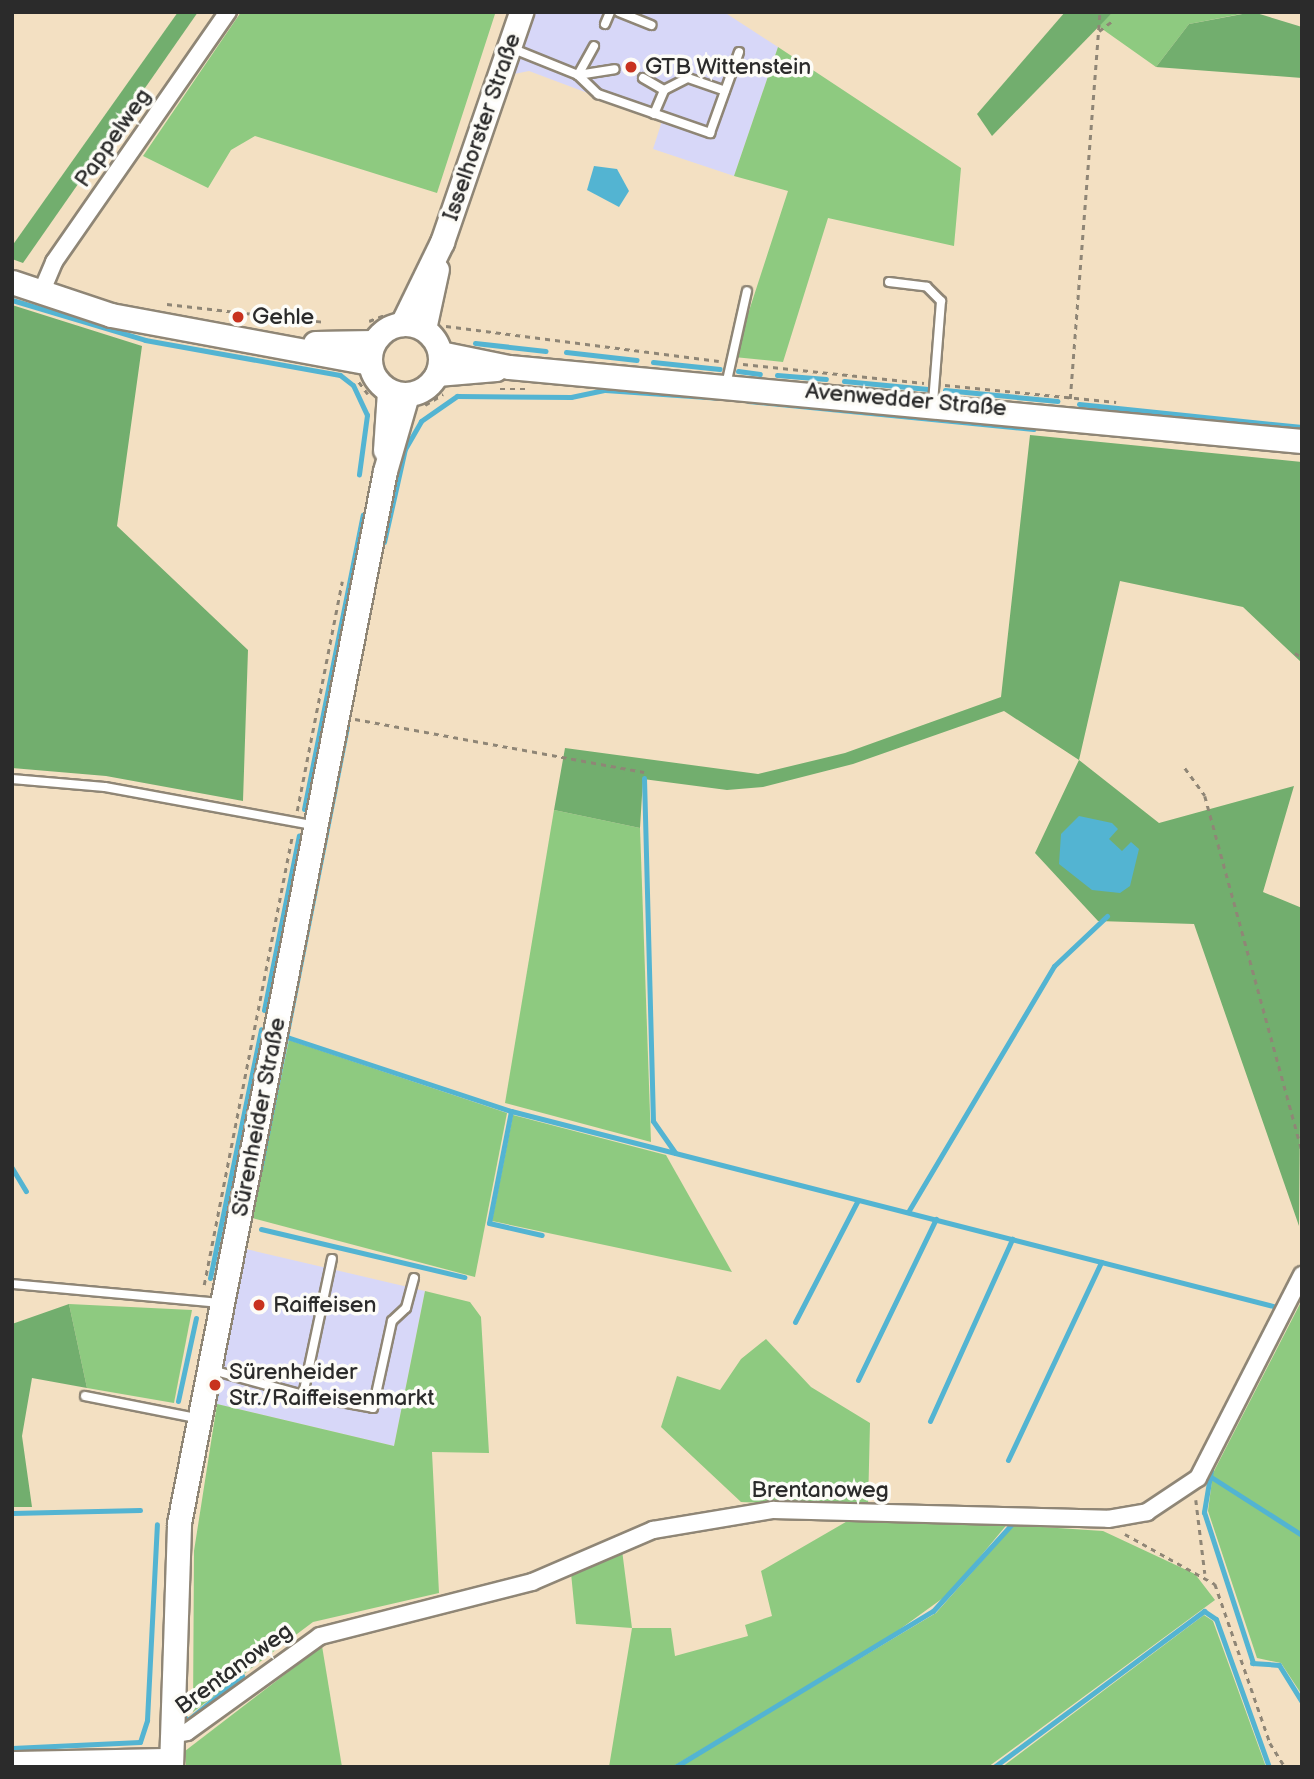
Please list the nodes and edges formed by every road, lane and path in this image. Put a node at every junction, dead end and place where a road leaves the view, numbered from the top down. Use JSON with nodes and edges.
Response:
{"nodes":[{"id":1,"x":228,"y":12,"type":"edge"},
{"id":2,"x":521,"y":12,"type":"edge"},
{"id":3,"x":610,"y":12,"type":"edge"},
{"id":4,"x":619,"y":12,"type":"edge"},
{"id":5,"x":1100,"y":12,"type":"edge"},
{"id":6,"x":1111,"y":22,"type":"dead end"},
{"id":7,"x":605,"y":24,"type":"dead end"},
{"id":8,"x":651,"y":24,"type":"dead end"},
{"id":9,"x":1099,"y":31,"type":"junction"},
{"id":10,"x":594,"y":46,"type":"dead end"},
{"id":11,"x":508,"y":47,"type":"junction"},
{"id":12,"x":739,"y":52,"type":"dead end"},
{"id":13,"x":615,"y":69,"type":"dead end"},
{"id":14,"x":579,"y":75,"type":"junction"},
{"id":15,"x":643,"y":78,"type":"dead end"},
{"id":16,"x":664,"y":90,"type":"junction"},
{"id":17,"x":725,"y":92,"type":"junction"},
{"id":18,"x":654,"y":114,"type":"junction"},
{"id":19,"x":12,"y":282,"type":"edge"},
{"id":20,"x":889,"y":282,"type":"dead end"},
{"id":21,"x":747,"y":290,"type":"dead end"},
{"id":22,"x":41,"y":293,"type":"junction"},
{"id":23,"x":154,"y":302,"type":"dead end"},
{"id":24,"x":415,"y":320,"type":"junction"},
{"id":25,"x":334,"y":323,"type":"dead end"},
{"id":26,"x":365,"y":351,"type":"junction"},
{"id":27,"x":442,"y":373,"type":"junction"},
{"id":28,"x":727,"y":374,"type":"junction"},
{"id":29,"x":934,"y":393,"type":"junction"},
{"id":30,"x":396,"y":401,"type":"junction"},
{"id":31,"x":1125,"y":403,"type":"dead end"},
{"id":32,"x":1069,"y":407,"type":"junction"},
{"id":33,"x":1302,"y":441,"type":"edge"},
{"id":34,"x":1295,"y":653,"type":"dead end"},
{"id":35,"x":1302,"y":657,"type":"edge"},
{"id":36,"x":338,"y":716,"type":"junction"},
{"id":37,"x":1185,"y":768,"type":"dead end"},
{"id":38,"x":644,"y":772,"type":"dead end"},
{"id":39,"x":12,"y":779,"type":"edge"},
{"id":40,"x":317,"y":826,"type":"junction"},
{"id":41,"x":1302,"y":1152,"type":"edge"},
{"id":42,"x":332,"y":1259,"type":"dead end"},
{"id":43,"x":1302,"y":1275,"type":"edge"},
{"id":44,"x":414,"y":1278,"type":"dead end"},
{"id":45,"x":12,"y":1284,"type":"edge"},
{"id":46,"x":222,"y":1304,"type":"junction"},
{"id":47,"x":209,"y":1369,"type":"junction"},
{"id":48,"x":303,"y":1395,"type":"junction"},
{"id":49,"x":85,"y":1396,"type":"dead end"},
{"id":50,"x":199,"y":1419,"type":"junction"},
{"id":51,"x":1198,"y":1478,"type":"junction"},
{"id":52,"x":1108,"y":1519,"type":"junction"},
{"id":53,"x":1205,"y":1573,"type":"junction"},
{"id":54,"x":170,"y":1753,"type":"edge"},
{"id":55,"x":12,"y":1760,"type":"edge"},
{"id":56,"x":1285,"y":1767,"type":"edge"}],
"edges":[{"from":1,"to":22,"type":"street","name":"Pappelweg"},
{"from":2,"to":11,"type":"street","name":"Isselhorster Straße"},
{"from":3,"to":7,"type":"lane"},
{"from":4,"to":8,"type":"lane"},
{"from":5,"to":9,"type":"path"},
{"from":6,"to":9,"type":"path"},
{"from":9,"to":32,"type":"path"},
{"from":10,"to":14,"type":"lane"},
{"from":11,"to":14,"type":"lane"},
{"from":11,"to":24,"type":"street","name":"Isselhorster Straße"},
{"from":12,"to":17,"type":"lane"},
{"from":13,"to":14,"type":"lane"},
{"from":14,"to":18,"type":"lane"},
{"from":15,"to":16,"type":"lane"},
{"from":16,"to":17,"type":"lane"},
{"from":16,"to":18,"type":"lane"},
{"from":17,"to":18,"type":"lane"},
{"from":19,"to":22,"type":"street"},
{"from":20,"to":29,"type":"lane"},
{"from":21,"to":28,"type":"lane"},
{"from":22,"to":26,"type":"street"},
{"from":23,"to":25,"type":"path"},
{"from":24,"to":26,"type":"street"},
{"from":24,"to":26,"type":"path"},
{"from":24,"to":27,"type":"street"},
{"from":24,"to":28,"type":"path"},
{"from":26,"to":30,"type":"street"},
{"from":26,"to":30,"type":"path"},
{"from":27,"to":28,"type":"street","name":"Avenwedder Straße"},
{"from":27,"to":30,"type":"street"},
{"from":27,"to":30,"type":"path"},
{"from":28,"to":29,"type":"street","name":"Avenwedder Straße"},
{"from":28,"to":29,"type":"path"},
{"from":29,"to":32,"type":"street","name":"Avenwedder Straße"},
{"from":29,"to":32,"type":"path"},
{"from":30,"to":36,"type":"street","name":"Sürenheider Straße"},
{"from":31,"to":32,"type":"path"},
{"from":32,"to":33,"type":"street","name":"Avenwedder Straße"},
{"from":34,"to":35,"type":"path"},
{"from":36,"to":38,"type":"path"},
{"from":36,"to":40,"type":"street","name":"Sürenheider Straße"},
{"from":37,"to":41,"type":"path"},
{"from":39,"to":40,"type":"lane"},
{"from":40,"to":46,"type":"street","name":"Sürenheider Straße"},
{"from":42,"to":48,"type":"lane"},
{"from":43,"to":51,"type":"street","name":"Brentanoweg"},
{"from":44,"to":48,"type":"lane"},
{"from":45,"to":46,"type":"lane"},
{"from":46,"to":47,"type":"street","name":"Sürenheider Straße"},
{"from":47,"to":48,"type":"lane"},
{"from":47,"to":50,"type":"street","name":"Sürenheider Straße"},
{"from":49,"to":50,"type":"lane"},
{"from":50,"to":54,"type":"street","name":"Sürenheider Straße"},
{"from":51,"to":52,"type":"street","name":"Brentanoweg"},
{"from":51,"to":53,"type":"path"},
{"from":52,"to":53,"type":"path"},
{"from":52,"to":54,"type":"street","name":"Brentanoweg"},
{"from":53,"to":56,"type":"path"},
{"from":54,"to":55,"type":"street"}]}
